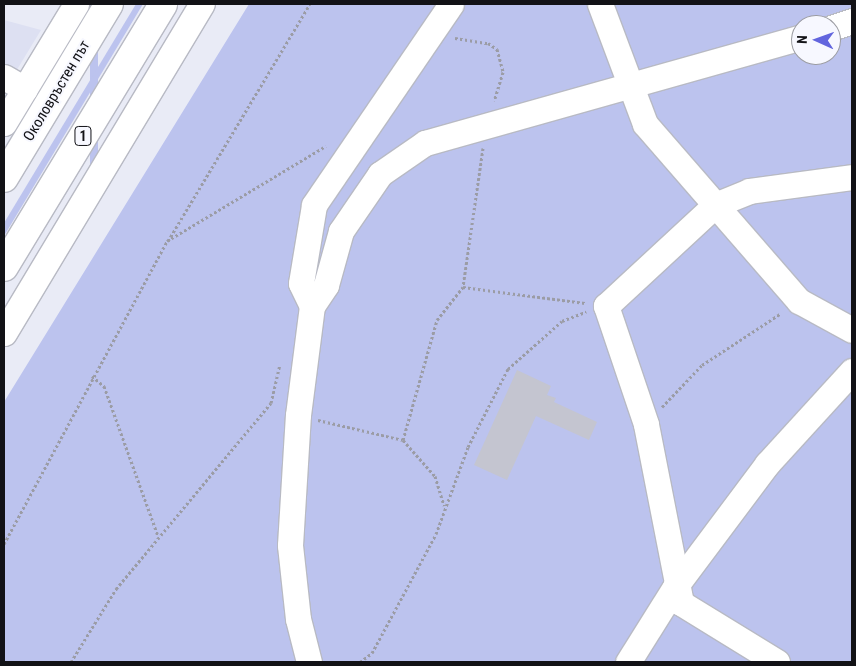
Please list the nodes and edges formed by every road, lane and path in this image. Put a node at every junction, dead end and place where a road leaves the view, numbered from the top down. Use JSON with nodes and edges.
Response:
{"nodes":[{"id":1,"x":76,"y":4,"type":"edge"},
{"id":2,"x":110,"y":4,"type":"edge"},
{"id":3,"x":163,"y":4,"type":"edge"},
{"id":4,"x":202,"y":4,"type":"edge"},
{"id":5,"x":310,"y":4,"type":"edge"},
{"id":6,"x":451,"y":4,"type":"edge"},
{"id":7,"x":600,"y":4,"type":"edge"},
{"id":8,"x":427,"y":35,"type":"junction"},
{"id":9,"x":791,"y":41,"type":"edge"},
{"id":10,"x":629,"y":82,"type":"junction"},
{"id":11,"x":14,"y":83,"type":"edge"},
{"id":12,"x":488,"y":122,"type":"junction"},
{"id":13,"x":4,"y":123,"type":"edge"},
{"id":14,"x":355,"y":140,"type":"junction"},
{"id":15,"x":852,"y":177,"type":"edge"},
{"id":16,"x":4,"y":178,"type":"edge"},
{"id":17,"x":715,"y":205,"type":"junction"},
{"id":18,"x":167,"y":241,"type":"junction"},
{"id":19,"x":4,"y":267,"type":"edge"},
{"id":20,"x":463,"y":287,"type":"junction"},
{"id":21,"x":799,"y":301,"type":"junction"},
{"id":22,"x":312,"y":306,"type":"junction"},
{"id":23,"x":606,"y":306,"type":"junction"},
{"id":24,"x":852,"y":330,"type":"edge"},
{"id":25,"x":4,"y":333,"type":"edge"},
{"id":26,"x":282,"y":356,"type":"dead end"},
{"id":27,"x":852,"y":371,"type":"edge"},
{"id":28,"x":92,"y":376,"type":"junction"},
{"id":29,"x":298,"y":415,"type":"junction"},
{"id":30,"x":646,"y":424,"type":"junction"},
{"id":31,"x":403,"y":440,"type":"junction"},
{"id":32,"x":444,"y":506,"type":"junction"},
{"id":33,"x":158,"y":536,"type":"junction"},
{"id":34,"x":4,"y":544,"type":"edge"},
{"id":35,"x":675,"y":586,"type":"junction"},
{"id":36,"x":71,"y":662,"type":"edge"},
{"id":37,"x":309,"y":662,"type":"edge"},
{"id":38,"x":360,"y":662,"type":"edge"},
{"id":39,"x":628,"y":662,"type":"edge"},
{"id":40,"x":777,"y":662,"type":"edge"}],
"edges":[{"from":1,"to":11,"type":"street"},
{"from":2,"to":16,"type":"highway","name":"Околовръстен път"},
{"from":3,"to":19,"type":"highway","number":"1"},
{"from":4,"to":25,"type":"street"},
{"from":5,"to":18,"type":"path"},
{"from":6,"to":8,"type":"street"},
{"from":7,"to":10,"type":"street"},
{"from":8,"to":12,"type":"path"},
{"from":8,"to":14,"type":"street"},
{"from":9,"to":10,"type":"street"},
{"from":10,"to":12,"type":"street"},
{"from":10,"to":17,"type":"street"},
{"from":11,"to":13,"type":"street"},
{"from":12,"to":20,"type":"path"},
{"from":12,"to":22,"type":"street"},
{"from":14,"to":18,"type":"path"},
{"from":14,"to":22,"type":"street"},
{"from":15,"to":17,"type":"street"},
{"from":17,"to":21,"type":"street"},
{"from":17,"to":23,"type":"street"},
{"from":18,"to":28,"type":"path"},
{"from":20,"to":23,"type":"path"},
{"from":20,"to":31,"type":"path"},
{"from":21,"to":24,"type":"street"},
{"from":21,"to":30,"type":"path"},
{"from":22,"to":29,"type":"street"},
{"from":23,"to":30,"type":"street"},
{"from":23,"to":32,"type":"path"},
{"from":26,"to":33,"type":"path"},
{"from":27,"to":35,"type":"street"},
{"from":28,"to":33,"type":"path"},
{"from":28,"to":34,"type":"path"},
{"from":29,"to":31,"type":"path"},
{"from":29,"to":37,"type":"street"},
{"from":30,"to":35,"type":"street"},
{"from":31,"to":32,"type":"path"},
{"from":32,"to":38,"type":"path"},
{"from":33,"to":36,"type":"path"},
{"from":35,"to":39,"type":"street"},
{"from":35,"to":40,"type":"street"}]}
